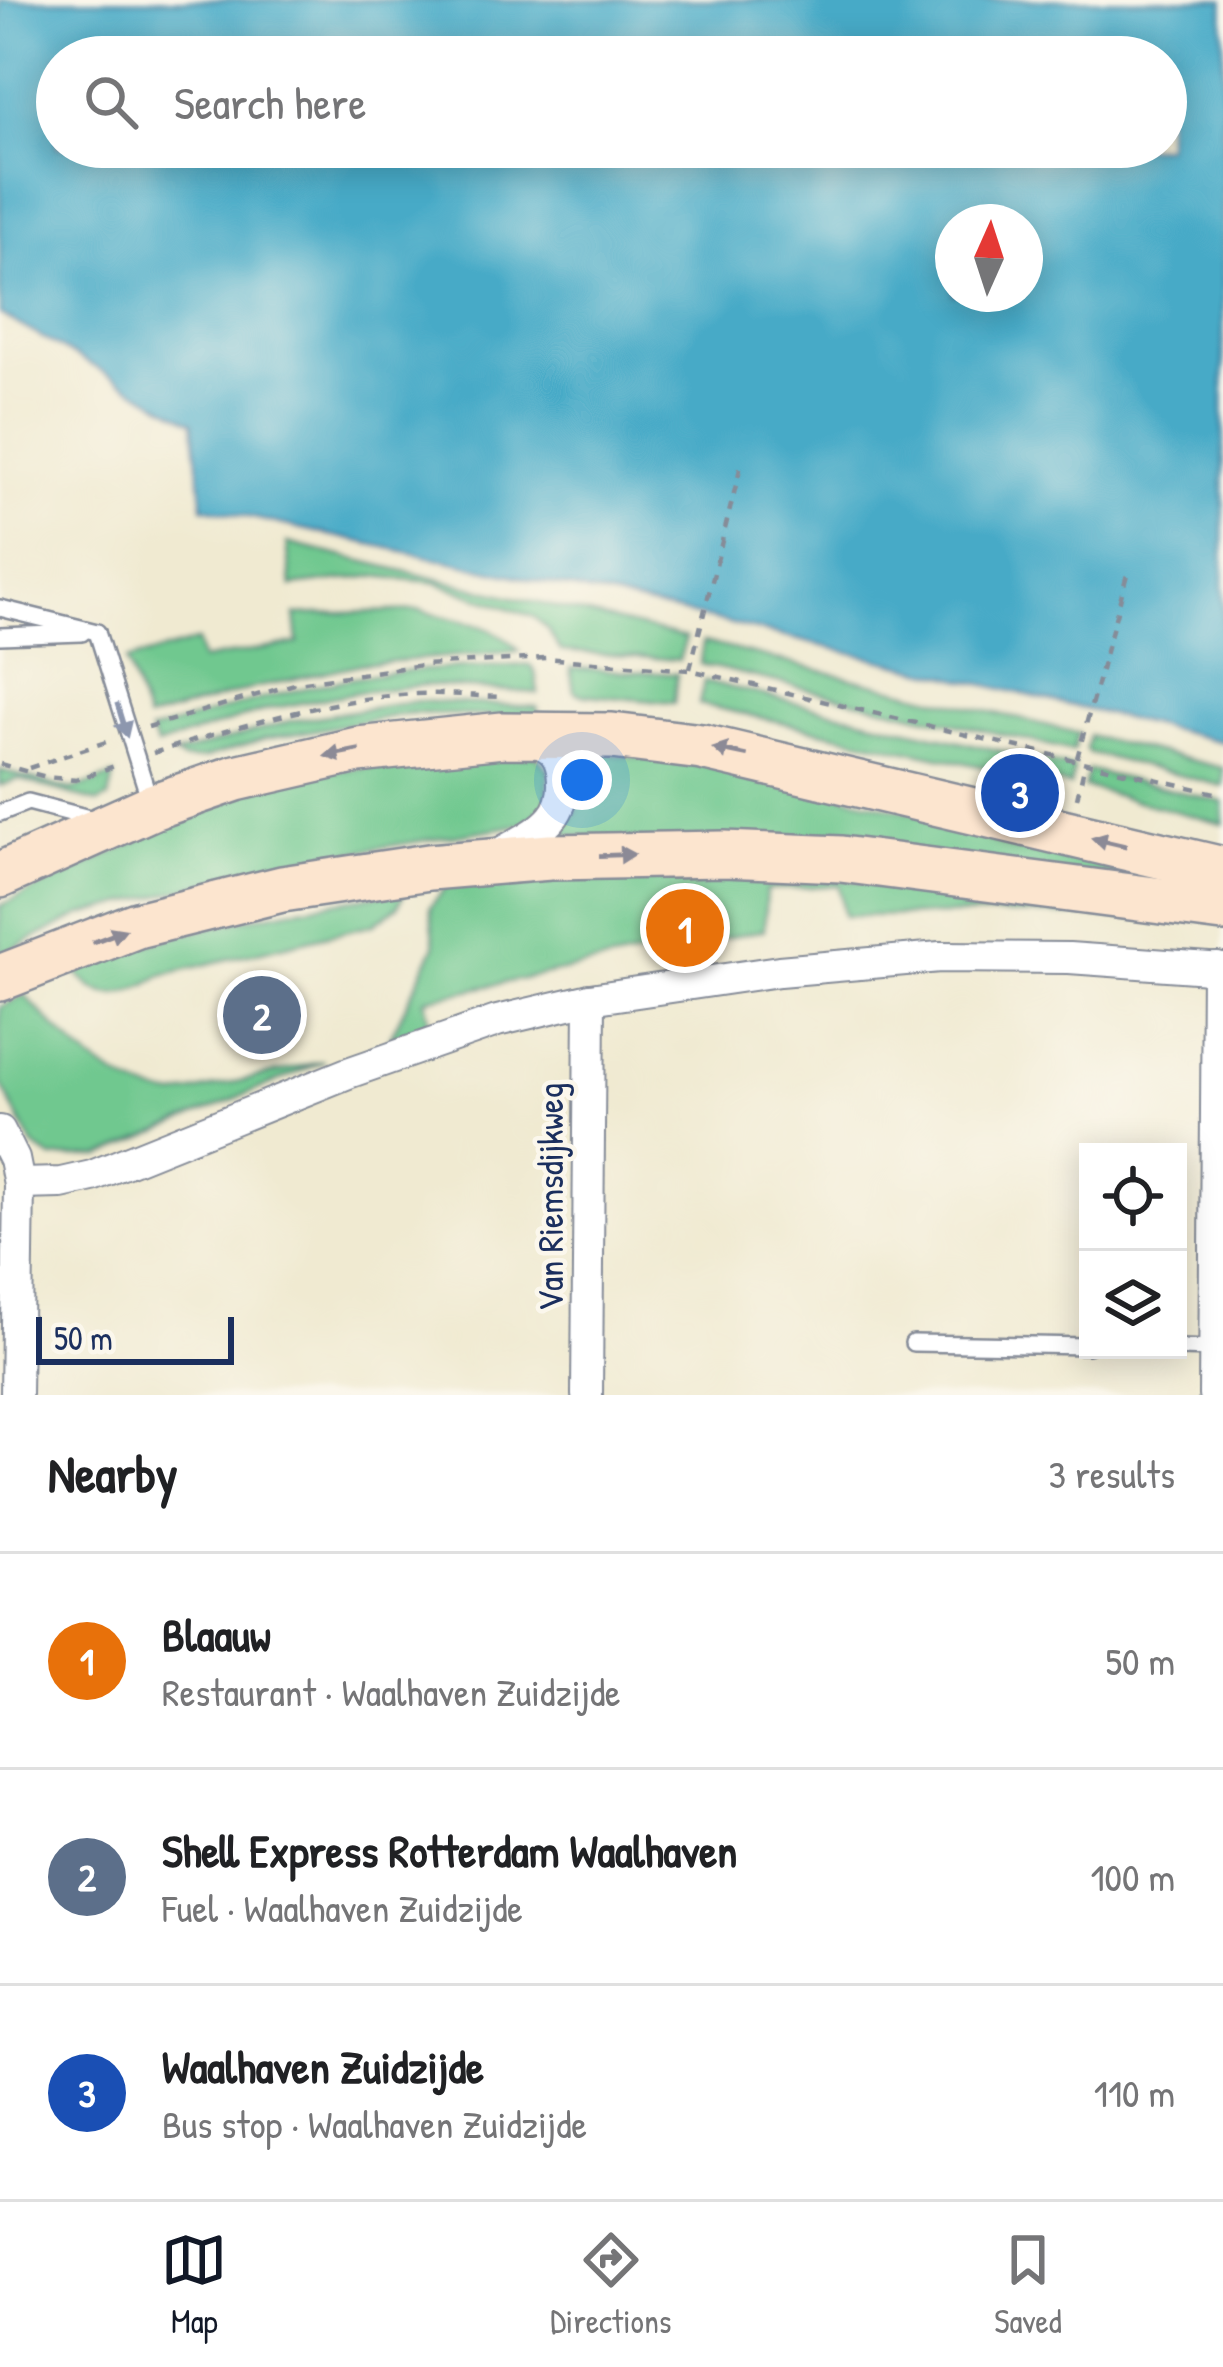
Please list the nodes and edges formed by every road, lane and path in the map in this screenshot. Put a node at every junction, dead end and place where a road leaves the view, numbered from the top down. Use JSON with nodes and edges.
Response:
{"nodes":[{"id":1,"x":741,"y":465,"type":"dead end"},
{"id":2,"x":1129,"y":567,"type":"dead end"},
{"id":3,"x":0,"y":608,"type":"edge"},
{"id":4,"x":97,"y":632,"type":"junction"},
{"id":5,"x":0,"y":636,"type":"edge"},
{"id":6,"x":690,"y":670,"type":"dead end"},
{"id":7,"x":502,"y":735,"type":"junction"},
{"id":8,"x":1076,"y":761,"type":"dead end"},
{"id":9,"x":1085,"y":763,"type":"dead end"},
{"id":10,"x":1076,"y":802,"type":"dead end"},
{"id":11,"x":0,"y":813,"type":"edge"},
{"id":12,"x":133,"y":815,"type":"junction"},
{"id":13,"x":487,"y":862,"type":"junction"},
{"id":14,"x":1223,"y":870,"type":"edge"},
{"id":15,"x":0,"y":875,"type":"edge"},
{"id":16,"x":1223,"y":909,"type":"edge"},
{"id":17,"x":1220,"y":969,"type":"edge"},
{"id":18,"x":0,"y":978,"type":"edge"},
{"id":19,"x":590,"y":999,"type":"junction"},
{"id":20,"x":0,"y":1130,"type":"edge"},
{"id":21,"x":19,"y":1184,"type":"junction"},
{"id":22,"x":913,"y":1343,"type":"dead end"},
{"id":23,"x":1079,"y":1346,"type":"edge"},
{"id":24,"x":1187,"y":1348,"type":"edge"},
{"id":25,"x":1215,"y":1349,"type":"junction"},
{"id":26,"x":16,"y":1395,"type":"edge"},
{"id":27,"x":587,"y":1395,"type":"edge"},
{"id":28,"x":1214,"y":1395,"type":"edge"}],
"edges":[{"from":1,"to":6,"type":"path"},
{"from":2,"to":8,"type":"path"},
{"from":3,"to":4,"type":"lane"},
{"from":4,"to":5,"type":"lane"},
{"from":4,"to":12,"type":"lane","one_way":true},
{"from":7,"to":12,"type":"main road","one_way":true},
{"from":7,"to":13,"type":"street"},
{"from":14,"to":7,"type":"main road","one_way":true},
{"from":9,"to":10,"type":"path"},
{"from":11,"to":12,"type":"lane"},
{"from":12,"to":15,"type":"main road"},
{"from":13,"to":16,"type":"main road","one_way":true},
{"from":18,"to":13,"type":"main road","one_way":true},
{"from":17,"to":19,"type":"street"},
{"from":17,"to":25,"type":"street"},
{"from":19,"to":21,"type":"street"},
{"from":19,"to":27,"type":"street","name":"Van Riemsdijkweg"},
{"from":20,"to":21,"type":"street"},
{"from":21,"to":26,"type":"street"},
{"from":22,"to":23,"type":"lane"},
{"from":24,"to":25,"type":"lane"},
{"from":25,"to":28,"type":"street"}]}
